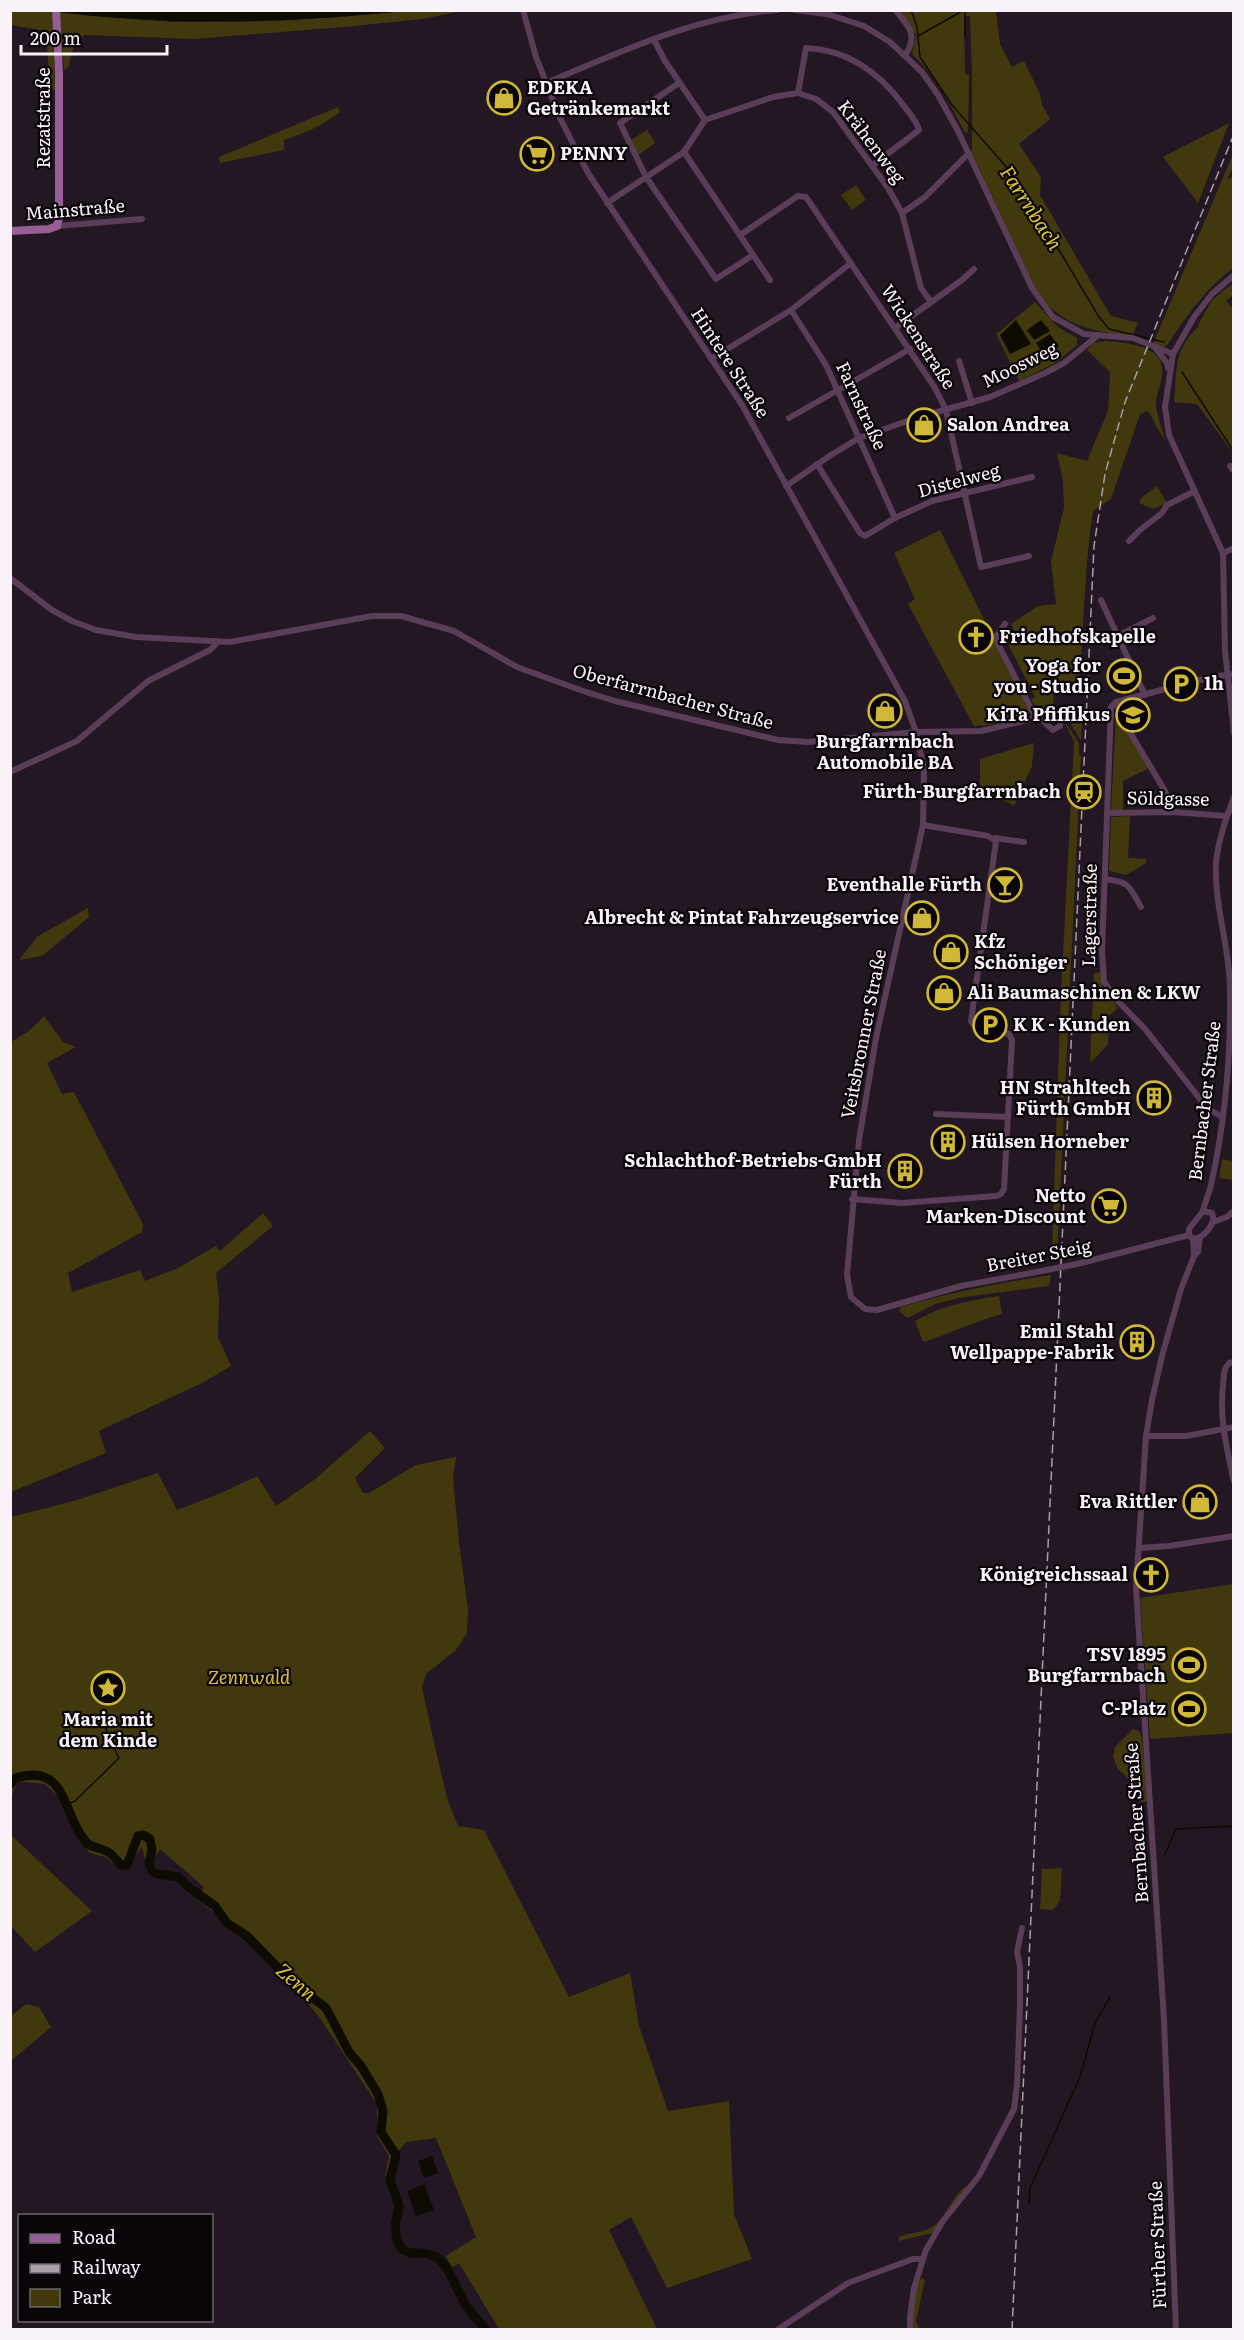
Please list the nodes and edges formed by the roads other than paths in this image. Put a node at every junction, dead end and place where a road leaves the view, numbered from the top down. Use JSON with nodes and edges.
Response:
{"nodes":[{"id":1,"x":56,"y":10,"type":"edge"},
{"id":2,"x":523,"y":10,"type":"edge"},
{"id":3,"x":777,"y":10,"type":"edge"},
{"id":4,"x":795,"y":10,"type":"edge"},
{"id":5,"x":895,"y":10,"type":"edge"},
{"id":6,"x":827,"y":12,"type":"edge"},
{"id":7,"x":654,"y":40,"type":"junction"},
{"id":8,"x":906,"y":54,"type":"junction"},
{"id":9,"x":546,"y":83,"type":"junction"},
{"id":10,"x":679,"y":83,"type":"junction"},
{"id":11,"x":798,"y":93,"type":"junction"},
{"id":12,"x":705,"y":120,"type":"junction"},
{"id":13,"x":684,"y":152,"type":"junction"},
{"id":14,"x":969,"y":153,"type":"junction"},
{"id":15,"x":873,"y":165,"type":"junction"},
{"id":16,"x":646,"y":177,"type":"junction"},
{"id":17,"x":607,"y":202,"type":"junction"},
{"id":18,"x":902,"y":213,"type":"junction"},
{"id":19,"x":142,"y":219,"type":"dead end"},
{"id":20,"x":57,"y":226,"type":"junction"},
{"id":21,"x":10,"y":231,"type":"edge"},
{"id":22,"x":740,"y":235,"type":"junction"},
{"id":23,"x":753,"y":255,"type":"junction"},
{"id":24,"x":851,"y":263,"type":"junction"},
{"id":25,"x":974,"y":268,"type":"dead end"},
{"id":26,"x":1233,"y":275,"type":"edge"},
{"id":27,"x":770,"y":280,"type":"dead end"},
{"id":28,"x":931,"y":302,"type":"junction"},
{"id":29,"x":791,"y":310,"type":"junction"},
{"id":30,"x":895,"y":328,"type":"junction"},
{"id":31,"x":1084,"y":334,"type":"junction"},
{"id":32,"x":1096,"y":337,"type":"junction"},
{"id":33,"x":1154,"y":347,"type":"junction"},
{"id":34,"x":910,"y":349,"type":"junction"},
{"id":35,"x":1080,"y":349,"type":"junction"},
{"id":36,"x":1173,"y":354,"type":"junction"},
{"id":37,"x":711,"y":359,"type":"junction"},
{"id":38,"x":958,"y":361,"type":"dead end"},
{"id":39,"x":1168,"y":372,"type":"junction"},
{"id":40,"x":838,"y":391,"type":"junction"},
{"id":41,"x":972,"y":403,"type":"junction"},
{"id":42,"x":946,"y":410,"type":"junction"},
{"id":43,"x":789,"y":418,"type":"dead end"},
{"id":44,"x":859,"y":438,"type":"junction"},
{"id":45,"x":817,"y":464,"type":"junction"},
{"id":46,"x":1032,"y":477,"type":"dead end"},
{"id":47,"x":786,"y":486,"type":"junction"},
{"id":48,"x":1195,"y":491,"type":"junction"},
{"id":49,"x":964,"y":493,"type":"junction"},
{"id":50,"x":895,"y":518,"type":"junction"},
{"id":51,"x":1129,"y":541,"type":"dead end"},
{"id":52,"x":1233,"y":548,"type":"edge"},
{"id":53,"x":1223,"y":553,"type":"junction"},
{"id":54,"x":1029,"y":556,"type":"dead end"},
{"id":55,"x":10,"y":578,"type":"edge"},
{"id":56,"x":1101,"y":600,"type":"dead end"},
{"id":57,"x":1153,"y":618,"type":"dead end"},
{"id":58,"x":1005,"y":624,"type":"dead end"},
{"id":59,"x":1118,"y":636,"type":"junction"},
{"id":60,"x":218,"y":642,"type":"junction"},
{"id":61,"x":1230,"y":674,"type":"edge"},
{"id":62,"x":1145,"y":695,"type":"junction"},
{"id":63,"x":1114,"y":703,"type":"junction"},
{"id":64,"x":916,"y":732,"type":"junction"},
{"id":65,"x":1233,"y":733,"type":"edge"},
{"id":66,"x":10,"y":772,"type":"edge"},
{"id":67,"x":1233,"y":797,"type":"edge"},
{"id":68,"x":1173,"y":812,"type":"junction"},
{"id":69,"x":1108,"y":813,"type":"junction"},
{"id":70,"x":1227,"y":816,"type":"junction"},
{"id":71,"x":923,"y":825,"type":"junction"},
{"id":72,"x":995,"y":838,"type":"junction"},
{"id":73,"x":1024,"y":842,"type":"dead end"},
{"id":74,"x":1105,"y":879,"type":"junction"},
{"id":75,"x":1141,"y":907,"type":"dead end"},
{"id":76,"x":1232,"y":1017,"type":"edge"},
{"id":77,"x":936,"y":1114,"type":"dead end"},
{"id":78,"x":1008,"y":1117,"type":"junction"},
{"id":79,"x":1222,"y":1117,"type":"junction"},
{"id":80,"x":852,"y":1199,"type":"junction"},
{"id":81,"x":1233,"y":1211,"type":"edge"},
{"id":82,"x":1210,"y":1215,"type":"junction"},
{"id":83,"x":1193,"y":1235,"type":"junction"},
{"id":84,"x":894,"y":1305,"type":"joint"},
{"id":85,"x":1233,"y":1362,"type":"edge"},
{"id":86,"x":1233,"y":1427,"type":"edge"},
{"id":87,"x":1222,"y":1430,"type":"junction"},
{"id":88,"x":1146,"y":1436,"type":"junction"},
{"id":89,"x":1233,"y":1482,"type":"edge"},
{"id":90,"x":1233,"y":1536,"type":"edge"},
{"id":91,"x":1139,"y":1548,"type":"junction"},
{"id":92,"x":1022,"y":1928,"type":"dead end"},
{"id":93,"x":1170,"y":2160,"type":"joint"},
{"id":94,"x":922,"y":2259,"type":"junction"},
{"id":95,"x":777,"y":2330,"type":"edge"},
{"id":96,"x":910,"y":2330,"type":"edge"},
{"id":97,"x":1176,"y":2330,"type":"edge"}],
"edges":[{"from":1,"to":20,"type":"main road","name":"Rezatstraße"},
{"from":2,"to":9,"type":"street","name":"Hintere Straße"},
{"from":3,"to":7,"type":"street"},
{"from":4,"to":6,"type":"street"},
{"from":5,"to":8,"type":"street"},
{"from":6,"to":8,"type":"street"},
{"from":7,"to":9,"type":"street"},
{"from":7,"to":10,"type":"street"},
{"from":8,"to":14,"type":"street"},
{"from":9,"to":17,"type":"street","name":"Hintere Straße"},
{"from":10,"to":12,"type":"street"},
{"from":10,"to":16,"type":"street"},
{"from":11,"to":12,"type":"street"},
{"from":11,"to":15,"type":"street","name":"Krähenweg"},
{"from":11,"to":15,"type":"street"},
{"from":12,"to":13,"type":"street"},
{"from":13,"to":16,"type":"street"},
{"from":13,"to":22,"type":"street"},
{"from":14,"to":18,"type":"street"},
{"from":14,"to":31,"type":"street"},
{"from":15,"to":18,"type":"street","name":"Krähenweg"},
{"from":16,"to":17,"type":"street"},
{"from":16,"to":23,"type":"street"},
{"from":17,"to":37,"type":"street","name":"Hintere Straße"},
{"from":18,"to":28,"type":"street","name":"Krähenweg"},
{"from":19,"to":20,"type":"street","name":"Mainstraße"},
{"from":20,"to":21,"type":"main road","name":"Mainstraße"},
{"from":22,"to":23,"type":"street"},
{"from":22,"to":24,"type":"street","name":"Wickenstraße"},
{"from":23,"to":27,"type":"street"},
{"from":24,"to":29,"type":"street"},
{"from":24,"to":30,"type":"street","name":"Wickenstraße"},
{"from":25,"to":28,"type":"street"},
{"from":26,"to":36,"type":"street"},
{"from":28,"to":30,"type":"street"},
{"from":29,"to":37,"type":"street"},
{"from":29,"to":40,"type":"street","name":"Farnstraße"},
{"from":30,"to":34,"type":"street","name":"Wickenstraße"},
{"from":31,"to":32,"type":"street"},
{"from":31,"to":35,"type":"street","name":"Moosweg"},
{"from":32,"to":33,"type":"street"},
{"from":32,"to":35,"type":"street","name":"Moosweg"},
{"from":33,"to":36,"type":"street"},
{"from":33,"to":39,"type":"street"},
{"from":34,"to":40,"type":"street"},
{"from":34,"to":42,"type":"street","name":"Wickenstraße"},
{"from":35,"to":41,"type":"street","name":"Moosweg"},
{"from":36,"to":39,"type":"street"},
{"from":37,"to":47,"type":"street","name":"Hintere Straße"},
{"from":38,"to":41,"type":"street","name":"Moosweg"},
{"from":39,"to":48,"type":"street"},
{"from":40,"to":43,"type":"street"},
{"from":40,"to":44,"type":"street","name":"Farnstraße"},
{"from":41,"to":42,"type":"street","name":"Moosweg"},
{"from":42,"to":44,"type":"street","name":"Moosweg"},
{"from":42,"to":49,"type":"street","name":"Wickenstraße"},
{"from":44,"to":45,"type":"street","name":"Moosweg"},
{"from":44,"to":50,"type":"street","name":"Farnstraße"},
{"from":45,"to":47,"type":"street","name":"Moosweg"},
{"from":45,"to":50,"type":"street","name":"Distelweg"},
{"from":46,"to":49,"type":"street","name":"Distelweg"},
{"from":47,"to":64,"type":"street","name":"Hintere Straße"},
{"from":48,"to":51,"type":"street"},
{"from":48,"to":53,"type":"street"},
{"from":49,"to":50,"type":"street","name":"Distelweg"},
{"from":49,"to":54,"type":"street","name":"Wickenstraße"},
{"from":52,"to":53,"type":"street"},
{"from":53,"to":61,"type":"street"},
{"from":55,"to":60,"type":"street","name":"Oberfarrnbacher Straße"},
{"from":56,"to":59,"type":"street"},
{"from":57,"to":59,"type":"street"},
{"from":58,"to":64,"type":"street","name":"Oberfarrnbacher Straße"},
{"from":59,"to":62,"type":"street"},
{"from":60,"to":64,"type":"street","name":"Oberfarrnbacher Straße"},
{"from":60,"to":66,"type":"street"},
{"from":61,"to":62,"type":"street"},
{"from":61,"to":65,"type":"street"},
{"from":62,"to":63,"type":"street"},
{"from":63,"to":68,"type":"street"},
{"from":63,"to":69,"type":"street","name":"Lagerstraße"},
{"from":64,"to":71,"type":"street","name":"Veitsbronner Straße"},
{"from":67,"to":70,"type":"street","name":"Bernbacher Straße"},
{"from":68,"to":69,"type":"street","name":"Söldgasse"},
{"from":68,"to":70,"type":"street","name":"Söldgasse"},
{"from":69,"to":74,"type":"street","name":"Lagerstraße"},
{"from":70,"to":76,"type":"street","name":"Bernbacher Straße"},
{"from":71,"to":72,"type":"street"},
{"from":71,"to":80,"type":"street","name":"Veitsbronner Straße"},
{"from":72,"to":73,"type":"street"},
{"from":72,"to":78,"type":"street"},
{"from":74,"to":75,"type":"street"},
{"from":74,"to":79,"type":"street","name":"Lagerstraße"},
{"from":76,"to":79,"type":"street","name":"Bernbacher Straße"},
{"from":77,"to":78,"type":"street"},
{"from":78,"to":80,"type":"street"},
{"from":79,"to":82,"type":"street","name":"Bernbacher Straße"},
{"from":80,"to":84,"type":"street","name":"Veitsbronner Straße"},
{"from":81,"to":82,"type":"street"},
{"from":82,"to":83,"type":"street"},
{"from":82,"to":83,"type":"street"},
{"from":83,"to":84,"type":"street","name":"Breiter Steig","bridge":true},
{"from":83,"to":88,"type":"street","name":"Bernbacher Straße"},
{"from":85,"to":87,"type":"street"},
{"from":86,"to":87,"type":"street"},
{"from":87,"to":88,"type":"street"},
{"from":87,"to":89,"type":"street"},
{"from":88,"to":91,"type":"street","name":"Bernbacher Straße"},
{"from":90,"to":91,"type":"street"},
{"from":91,"to":93,"type":"street","name":"Bernbacher Straße"},
{"from":92,"to":94,"type":"street"},
{"from":93,"to":97,"type":"street","name":"Fürther Straße"},
{"from":94,"to":95,"type":"street"},
{"from":94,"to":96,"type":"street"}]}
